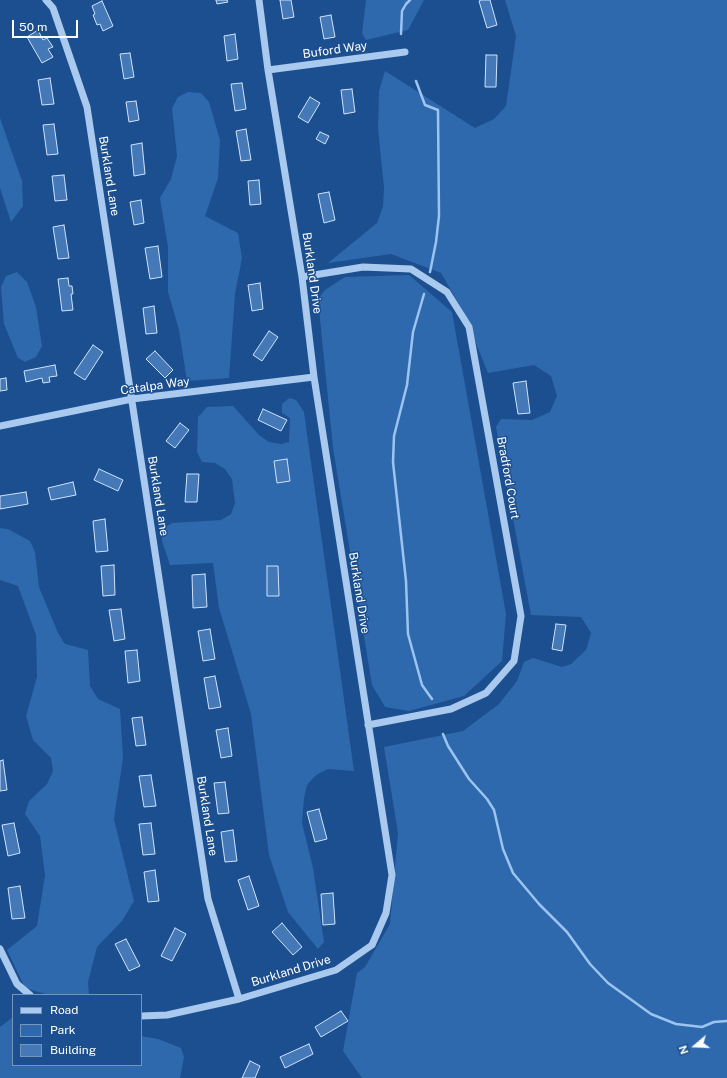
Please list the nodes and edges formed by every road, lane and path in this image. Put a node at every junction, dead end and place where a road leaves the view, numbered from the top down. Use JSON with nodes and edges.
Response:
{"nodes":[{"id":1,"x":46,"y":0,"type":"edge"},
{"id":2,"x":260,"y":0,"type":"edge"},
{"id":3,"x":405,"y":52,"type":"dead end"},
{"id":4,"x":268,"y":70,"type":"junction"},
{"id":5,"x":302,"y":276,"type":"junction"},
{"id":6,"x":314,"y":377,"type":"junction"},
{"id":7,"x":132,"y":399,"type":"junction"},
{"id":8,"x":0,"y":426,"type":"edge"},
{"id":9,"x":368,"y":725,"type":"junction"},
{"id":10,"x":0,"y":949,"type":"edge"},
{"id":11,"x":29,"y":994,"type":"edge"},
{"id":12,"x":239,"y":999,"type":"junction"},
{"id":13,"x":142,"y":1016,"type":"edge"}],
"edges":[{"from":1,"to":7,"type":"street","name":"Burkland Lane"},
{"from":2,"to":4,"type":"street","name":"Burkland Drive"},
{"from":3,"to":4,"type":"street","name":"Buford Way"},
{"from":4,"to":5,"type":"street","name":"Burkland Drive"},
{"from":5,"to":6,"type":"street","name":"Burkland Drive"},
{"from":5,"to":9,"type":"street","name":"Bradford Court"},
{"from":6,"to":7,"type":"street","name":"Catalpa Way"},
{"from":6,"to":9,"type":"street","name":"Burkland Drive"},
{"from":7,"to":8,"type":"street","name":"Catalpa Way"},
{"from":7,"to":12,"type":"street","name":"Burkland Lane"},
{"from":9,"to":12,"type":"street","name":"Burkland Drive"},
{"from":10,"to":11,"type":"street"},
{"from":12,"to":13,"type":"street","name":"Burkland Drive"}]}
